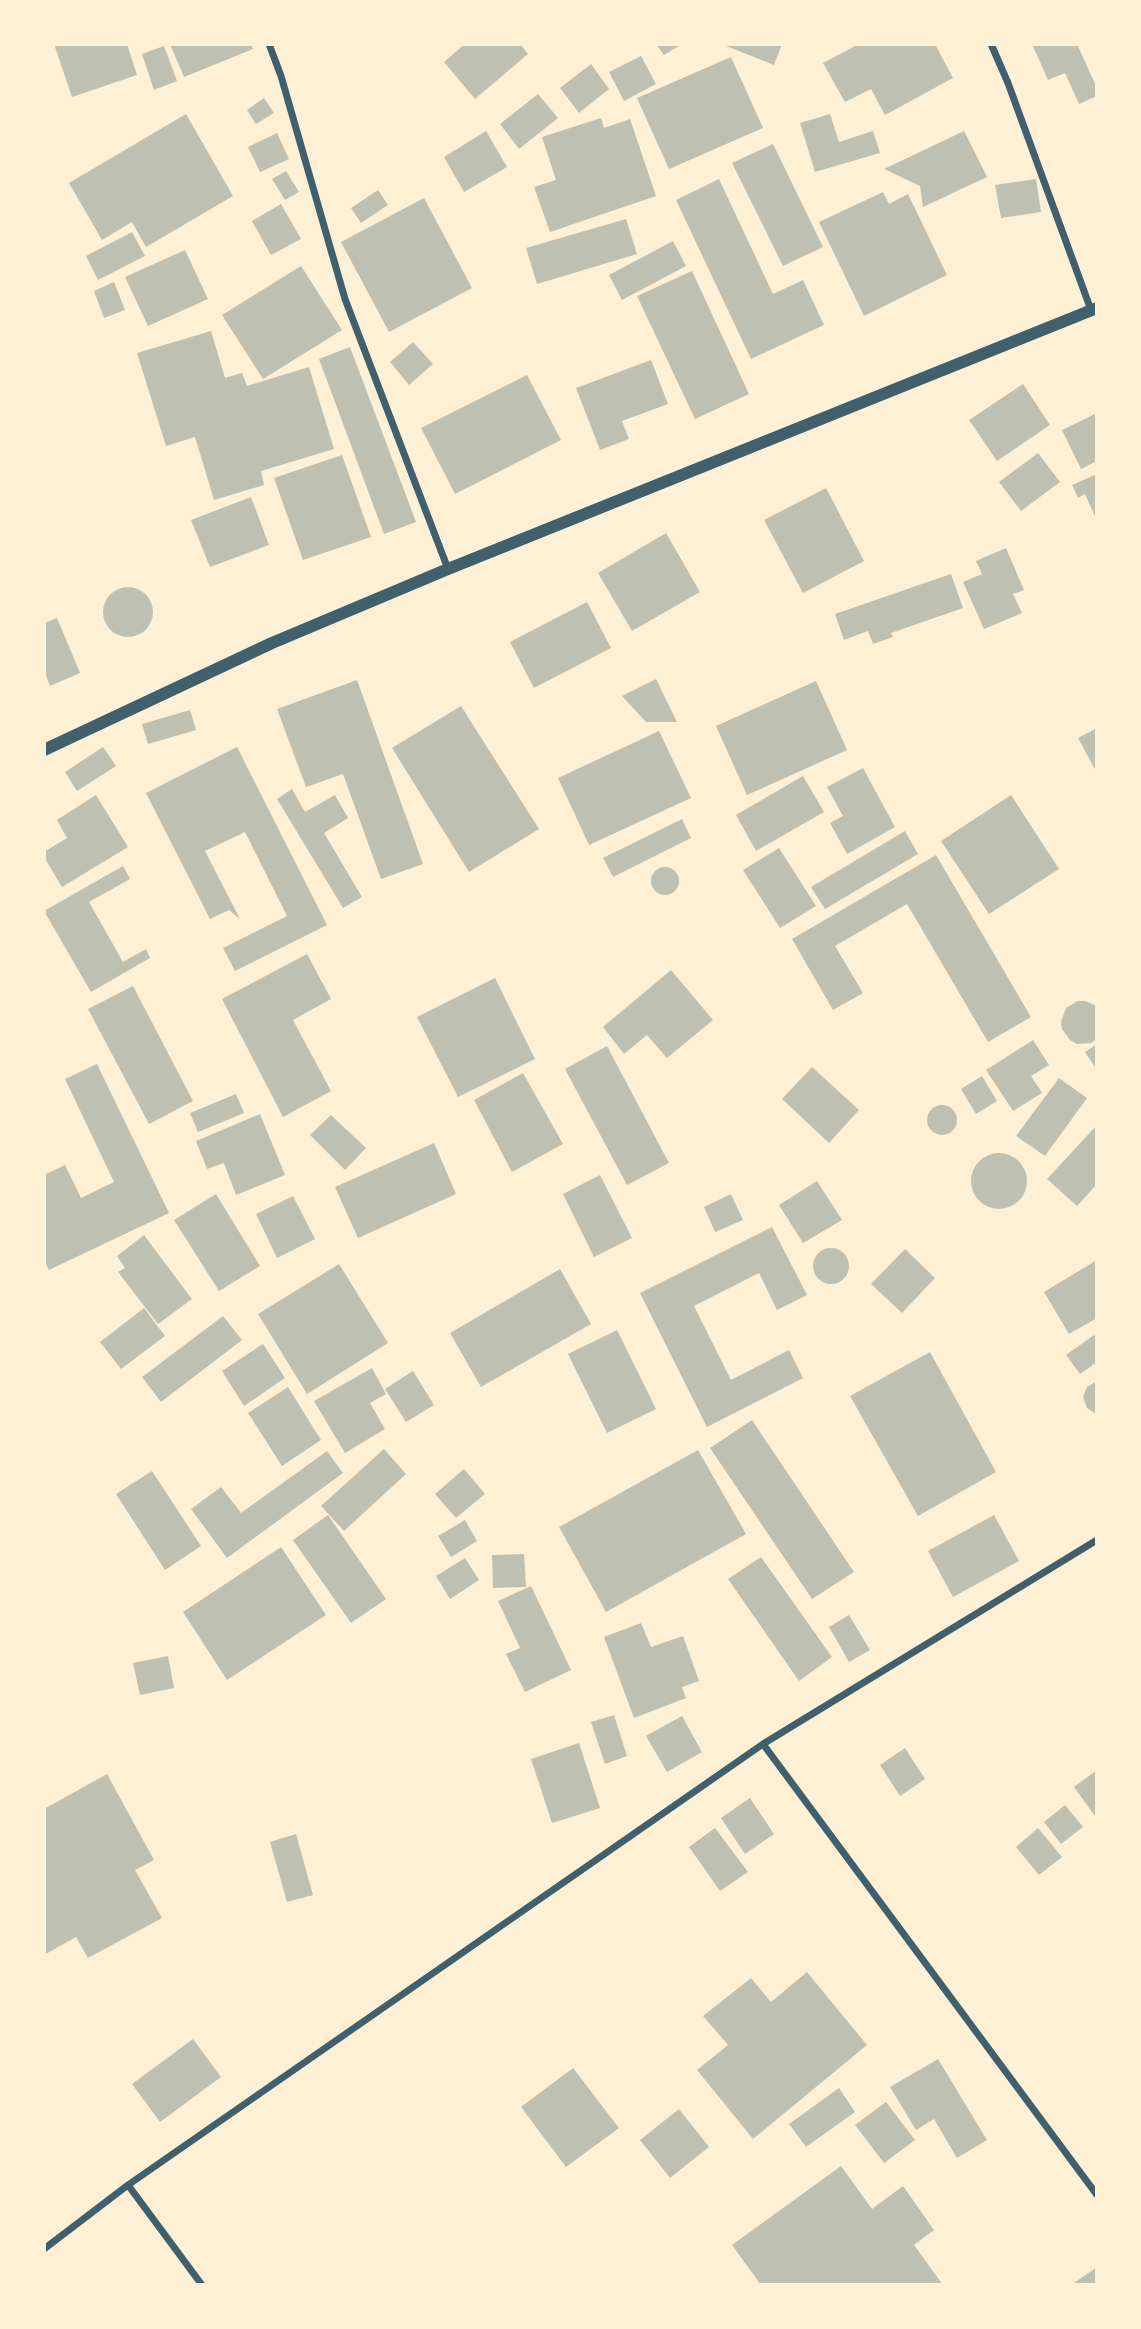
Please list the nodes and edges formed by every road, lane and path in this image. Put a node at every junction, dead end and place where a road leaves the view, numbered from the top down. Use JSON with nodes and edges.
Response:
{"nodes":[{"id":1,"x":269,"y":44,"type":"edge"},
{"id":2,"x":992,"y":44,"type":"edge"},
{"id":3,"x":1094,"y":309,"type":"edge"},
{"id":4,"x":448,"y":569,"type":"junction"},
{"id":5,"x":44,"y":750,"type":"edge"},
{"id":6,"x":1097,"y":1540,"type":"edge"},
{"id":7,"x":763,"y":1744,"type":"junction"},
{"id":8,"x":128,"y":2185,"type":"junction"},
{"id":9,"x":1097,"y":2194,"type":"edge"},
{"id":10,"x":44,"y":2249,"type":"edge"},
{"id":11,"x":202,"y":2285,"type":"edge"}],
"edges":[{"from":1,"to":4,"type":"street"},
{"from":2,"to":3,"type":"street"},
{"from":3,"to":4,"type":"street"},
{"from":4,"to":5,"type":"street"},
{"from":6,"to":7,"type":"street"},
{"from":7,"to":8,"type":"street"},
{"from":7,"to":9,"type":"street"},
{"from":8,"to":10,"type":"street"},
{"from":8,"to":11,"type":"street"}]}
